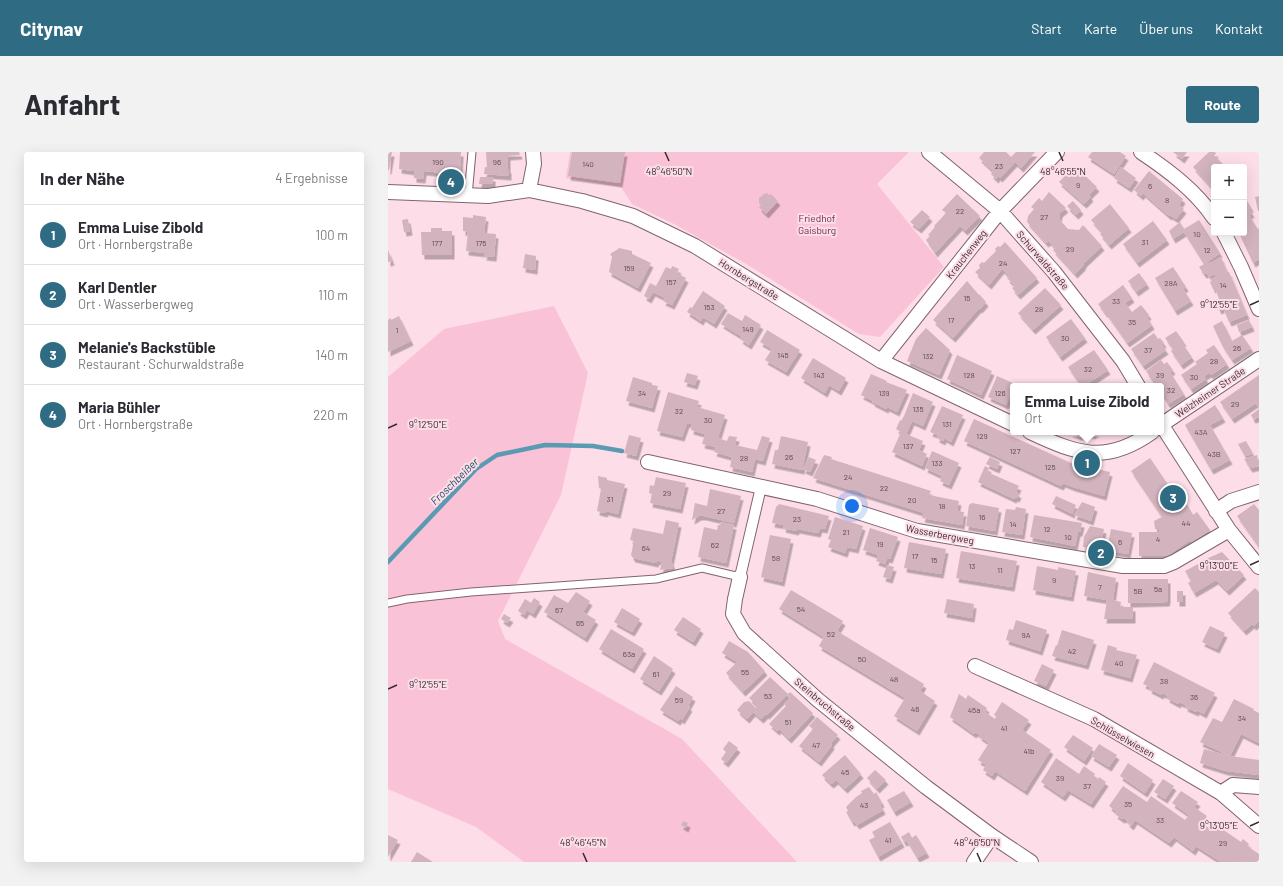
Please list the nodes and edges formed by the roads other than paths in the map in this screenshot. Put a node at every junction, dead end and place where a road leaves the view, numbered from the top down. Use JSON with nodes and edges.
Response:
{"nodes":[{"id":1,"x":472,"y":152,"type":"edge"},
{"id":2,"x":533,"y":152,"type":"edge"},
{"id":3,"x":929,"y":152,"type":"edge"},
{"id":4,"x":1057,"y":152,"type":"edge"},
{"id":5,"x":1141,"y":152,"type":"edge"},
{"id":6,"x":529,"y":190,"type":"junction"},
{"id":7,"x":390,"y":194,"type":"edge"},
{"id":8,"x":468,"y":196,"type":"junction"},
{"id":9,"x":1000,"y":211,"type":"junction"},
{"id":10,"x":1211,"y":214,"type":"edge"},
{"id":11,"x":1226,"y":236,"type":"edge"},
{"id":12,"x":1259,"y":309,"type":"edge"},
{"id":13,"x":1259,"y":360,"type":"edge"},
{"id":14,"x":881,"y":361,"type":"junction"},
{"id":15,"x":1136,"y":383,"type":"edge"},
{"id":16,"x":1010,"y":423,"type":"edge"},
{"id":17,"x":1164,"y":423,"type":"edge"},
{"id":18,"x":1164,"y":430,"type":"edge"},
{"id":19,"x":1037,"y":435,"type":"edge"},
{"id":20,"x":1148,"y":435,"type":"edge"},
{"id":21,"x":648,"y":462,"type":"dead end"},
{"id":22,"x":761,"y":487,"type":"junction"},
{"id":23,"x":1259,"y":492,"type":"edge"},
{"id":24,"x":1216,"y":511,"type":"junction"},
{"id":25,"x":1229,"y":530,"type":"junction"},
{"id":26,"x":1259,"y":567,"type":"edge"},
{"id":27,"x":740,"y":577,"type":"junction"},
{"id":28,"x":388,"y":603,"type":"edge"},
{"id":29,"x":975,"y":666,"type":"dead end"},
{"id":30,"x":1259,"y":787,"type":"edge"},
{"id":31,"x":1221,"y":793,"type":"junction"},
{"id":32,"x":1259,"y":826,"type":"edge"},
{"id":33,"x":992,"y":836,"type":"junction"},
{"id":34,"x":974,"y":862,"type":"edge"},
{"id":35,"x":1031,"y":862,"type":"edge"}],
"edges":[{"from":1,"to":8,"type":"lane"},
{"from":2,"to":6,"type":"street"},
{"from":3,"to":9,"type":"street","name":"Schurwaldstraße"},
{"from":4,"to":9,"type":"street","name":"Krauchenweg"},
{"from":5,"to":10,"type":"street"},
{"from":6,"to":8,"type":"street","name":"Hornbergstraße"},
{"from":6,"to":14,"type":"street","name":"Hornbergstraße"},
{"from":7,"to":8,"type":"street","name":"Hornbergstraße"},
{"from":9,"to":14,"type":"street","name":"Krauchenweg"},
{"from":9,"to":15,"type":"street","name":"Schurwaldstraße"},
{"from":11,"to":12,"type":"street"},
{"from":13,"to":17,"type":"street","name":"Welzheimer Straße"},
{"from":14,"to":16,"type":"street","name":"Hornbergstraße"},
{"from":18,"to":24,"type":"street"},
{"from":19,"to":20,"type":"street"},
{"from":21,"to":22,"type":"street","name":"Wasserbergweg"},
{"from":22,"to":25,"type":"street","name":"Wasserbergweg"},
{"from":22,"to":27,"type":"street","name":"Steinbruchstraße"},
{"from":23,"to":24,"type":"street"},
{"from":24,"to":25,"type":"street"},
{"from":25,"to":26,"type":"street"},
{"from":27,"to":28,"type":"lane"},
{"from":27,"to":33,"type":"street","name":"Steinbruchstraße"},
{"from":29,"to":31,"type":"street","name":"Schlüsselwiesen"},
{"from":30,"to":31,"type":"street"},
{"from":31,"to":32,"type":"street","name":"Schlüsselwiesen"},
{"from":33,"to":34,"type":"street"},
{"from":33,"to":35,"type":"street","name":"Steinbruchstraße"}]}
